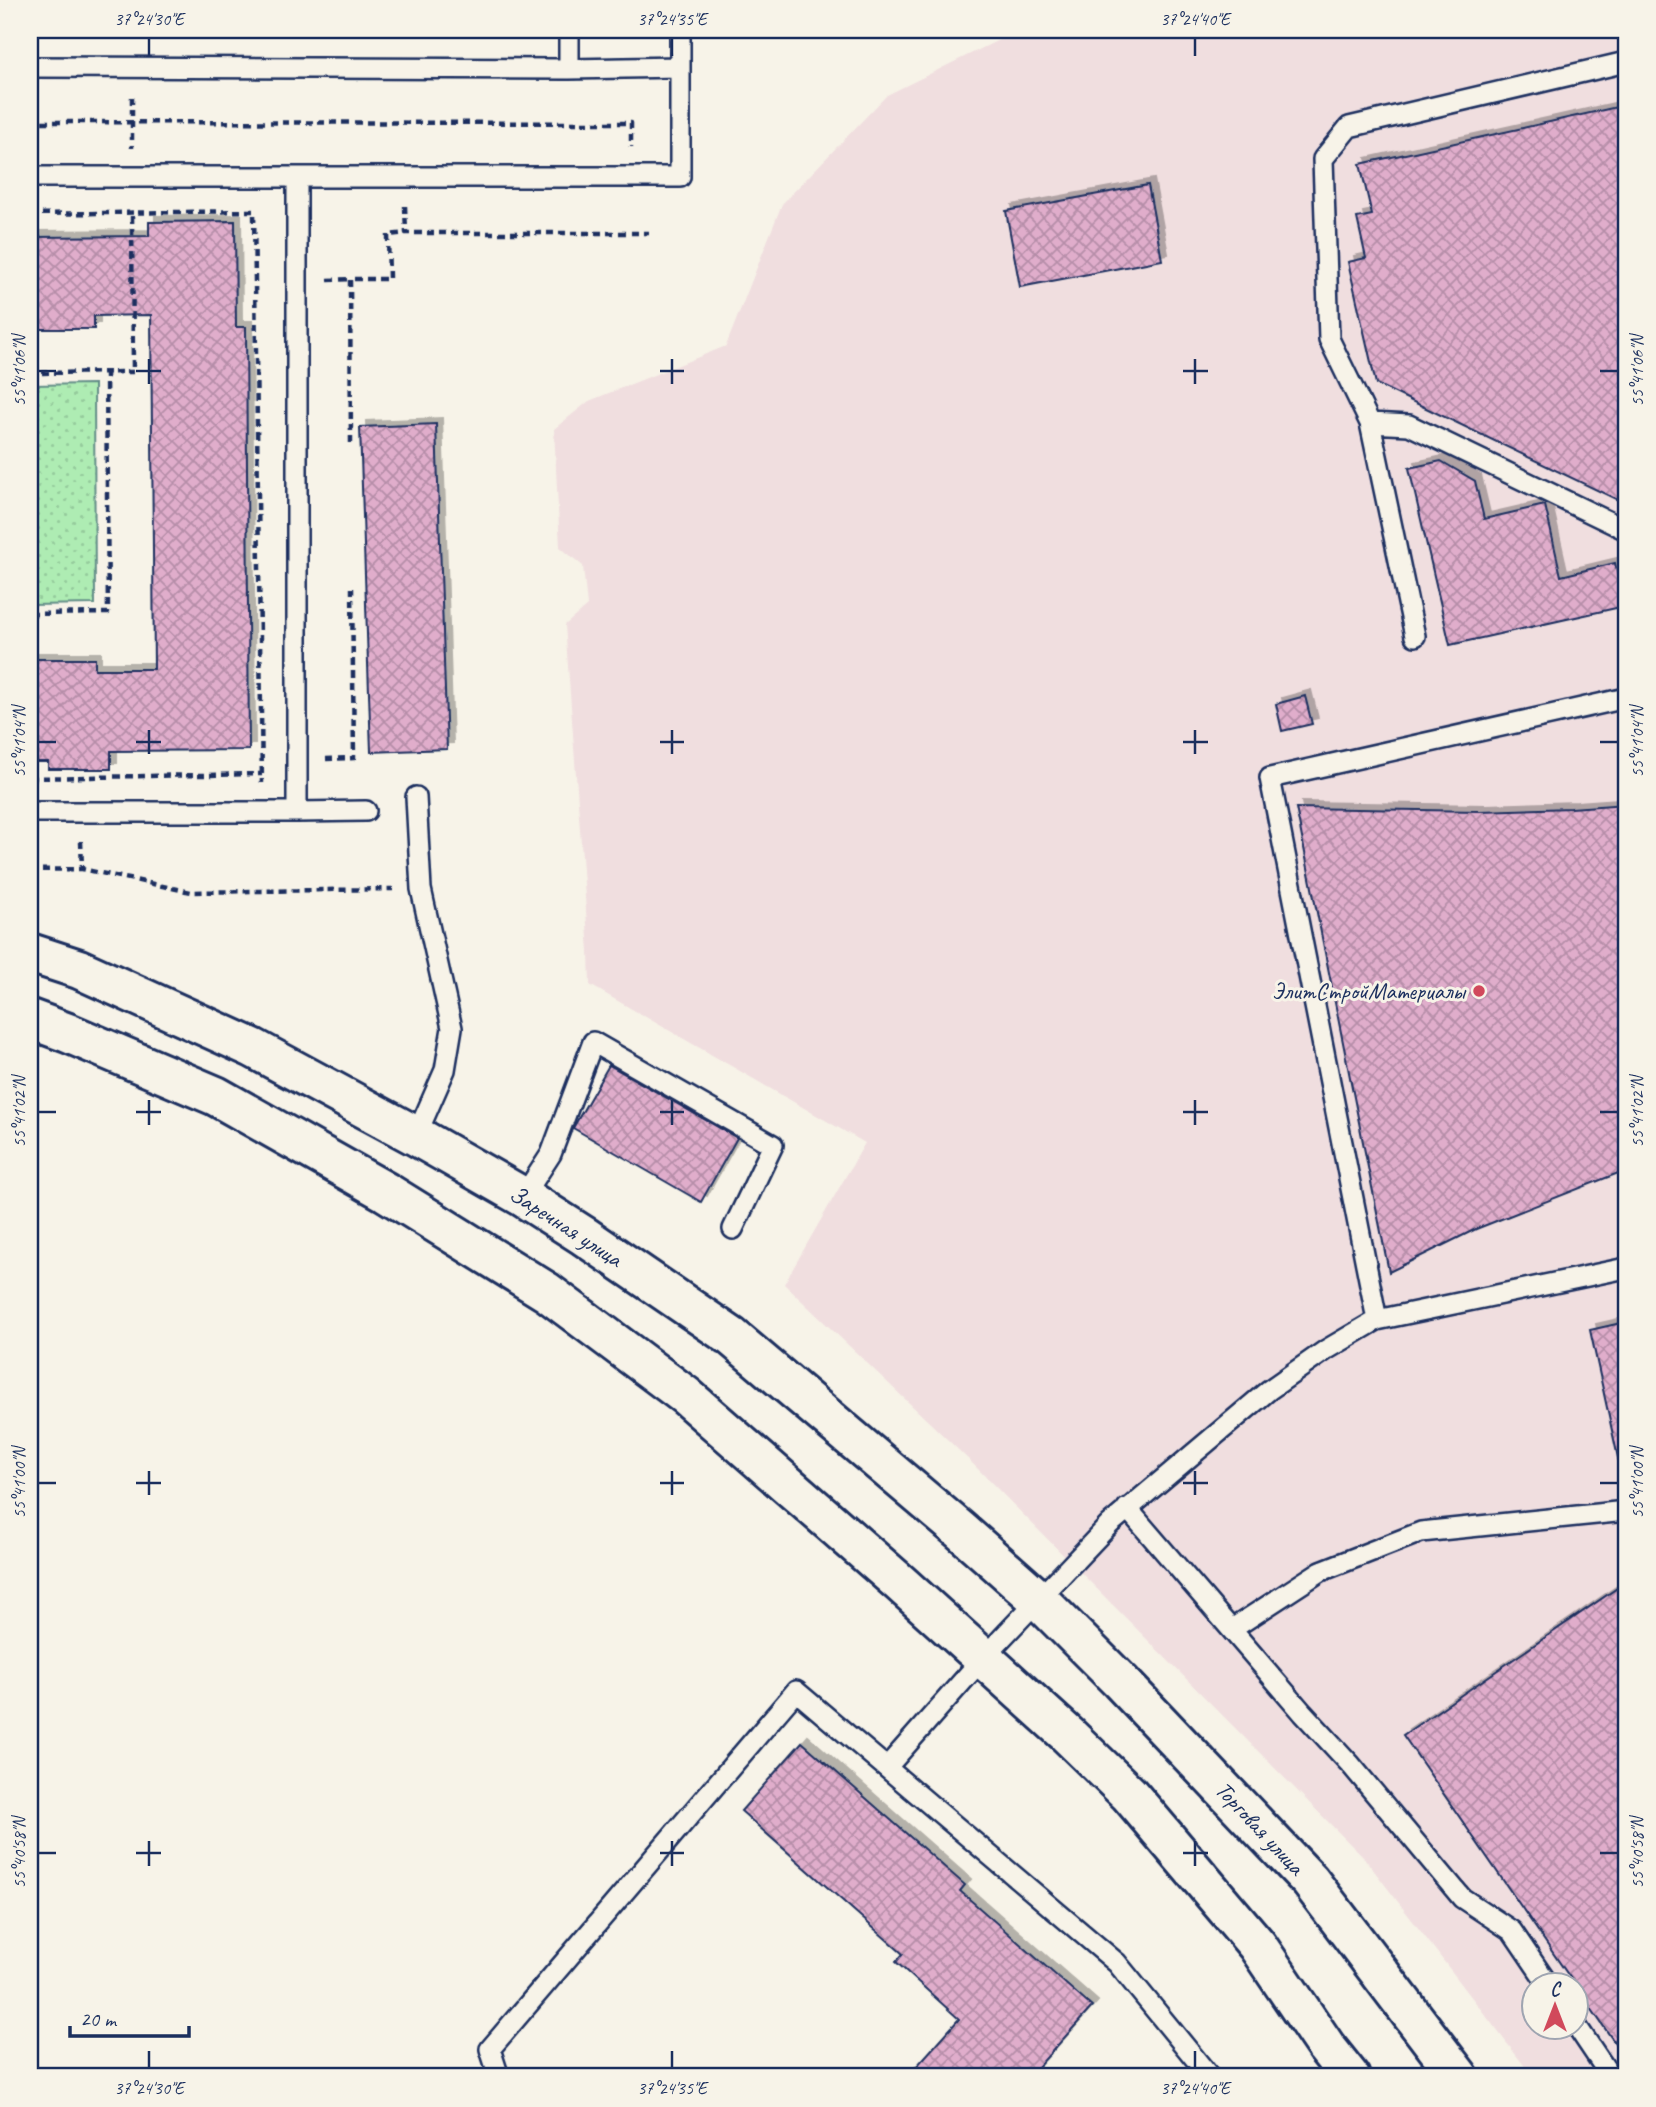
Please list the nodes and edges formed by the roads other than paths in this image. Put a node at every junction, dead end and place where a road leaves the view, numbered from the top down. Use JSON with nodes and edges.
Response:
{"nodes":[{"id":1,"x":569,"y":30,"type":"edge"},
{"id":2,"x":680,"y":30,"type":"edge"},
{"id":3,"x":1626,"y":62,"type":"edge"},
{"id":4,"x":30,"y":67,"type":"edge"},
{"id":5,"x":680,"y":67,"type":"junction"},
{"id":6,"x":569,"y":69,"type":"junction"},
{"id":7,"x":30,"y":177,"type":"edge"},
{"id":8,"x":297,"y":177,"type":"junction"},
{"id":9,"x":1370,"y":423,"type":"junction"},
{"id":10,"x":1626,"y":530,"type":"edge"},
{"id":11,"x":1415,"y":636,"type":"dead end"},
{"id":12,"x":1626,"y":698,"type":"edge"},
{"id":13,"x":416,"y":797,"type":"dead end"},
{"id":14,"x":30,"y":811,"type":"edge"},
{"id":15,"x":297,"y":811,"type":"junction"},
{"id":16,"x":366,"y":811,"type":"dead end"},
{"id":17,"x":30,"y":953,"type":"edge"},
{"id":18,"x":30,"y":1019,"type":"edge"},
{"id":19,"x":416,"y":1136,"type":"junction"},
{"id":20,"x":523,"y":1197,"type":"junction"},
{"id":21,"x":733,"y":1229,"type":"dead end"},
{"id":22,"x":1626,"y":1268,"type":"edge"},
{"id":23,"x":1377,"y":1320,"type":"junction"},
{"id":24,"x":1127,"y":1508,"type":"junction"},
{"id":25,"x":1626,"y":1511,"type":"edge"},
{"id":26,"x":1038,"y":1599,"type":"junction"},
{"id":27,"x":1232,"y":1629,"type":"junction"},
{"id":28,"x":983,"y":1658,"type":"junction"},
{"id":29,"x":887,"y":1767,"type":"junction"},
{"id":30,"x":1538,"y":1970,"type":"edge"},
{"id":31,"x":1586,"y":2040,"type":"edge"},
{"id":32,"x":499,"y":2077,"type":"edge"},
{"id":33,"x":1210,"y":2077,"type":"edge"},
{"id":34,"x":1350,"y":2077,"type":"edge"},
{"id":35,"x":1459,"y":2077,"type":"edge"},
{"id":36,"x":1611,"y":2077,"type":"edge"}],
"edges":[{"from":1,"to":6,"type":"lane"},
{"from":2,"to":5,"type":"lane"},
{"from":3,"to":9,"type":"lane"},
{"from":4,"to":6,"type":"lane"},
{"from":5,"to":6,"type":"lane"},
{"from":5,"to":8,"type":"lane"},
{"from":7,"to":8,"type":"lane"},
{"from":8,"to":15,"type":"lane"},
{"from":9,"to":10,"type":"lane"},
{"from":9,"to":11,"type":"lane"},
{"from":12,"to":23,"type":"lane"},
{"from":13,"to":19,"type":"lane"},
{"from":14,"to":15,"type":"lane"},
{"from":15,"to":16,"type":"lane"},
{"from":17,"to":19,"type":"street","name":"Заречная улица"},
{"from":18,"to":28,"type":"street"},
{"from":19,"to":20,"type":"street","name":"Заречная улица"},
{"from":20,"to":21,"type":"lane"},
{"from":20,"to":26,"type":"street","name":"Заречная улица"},
{"from":22,"to":23,"type":"lane"},
{"from":23,"to":24,"type":"lane"},
{"from":24,"to":26,"type":"lane"},
{"from":24,"to":27,"type":"lane"},
{"from":25,"to":27,"type":"lane"},
{"from":26,"to":28,"type":"lane"},
{"from":26,"to":35,"type":"street","name":"Торговая улица"},
{"from":27,"to":30,"type":"lane"},
{"from":28,"to":29,"type":"lane"},
{"from":28,"to":34,"type":"street"},
{"from":29,"to":32,"type":"lane"},
{"from":29,"to":33,"type":"lane"},
{"from":31,"to":36,"type":"lane"}]}
